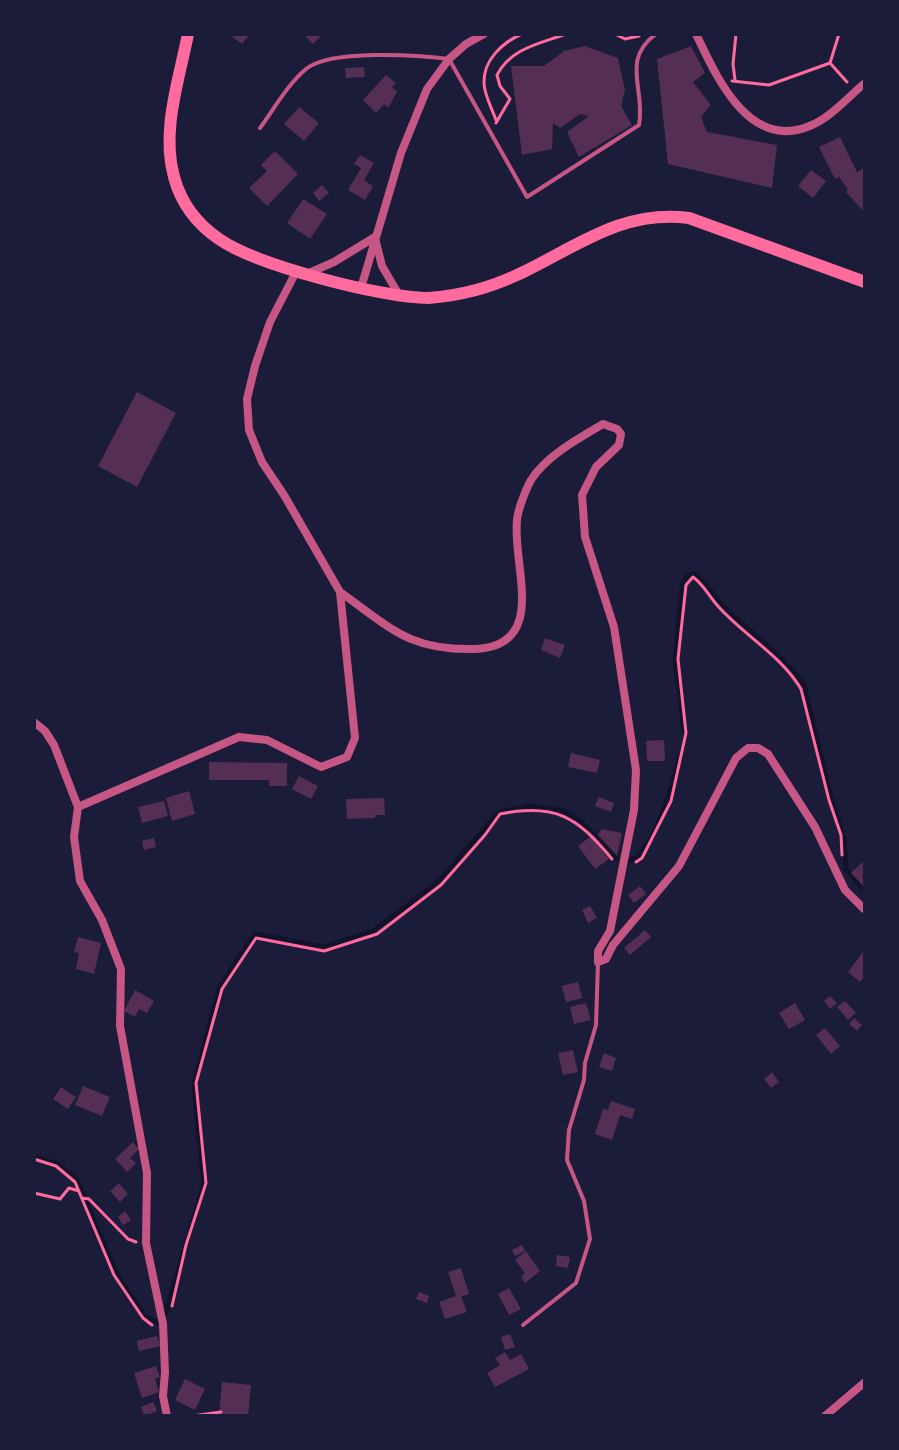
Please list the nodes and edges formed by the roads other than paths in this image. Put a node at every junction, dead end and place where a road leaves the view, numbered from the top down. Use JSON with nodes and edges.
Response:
{"nodes":[{"id":1,"x":188,"y":34,"type":"edge"},
{"id":2,"x":484,"y":34,"type":"edge"},
{"id":3,"x":656,"y":34,"type":"edge"},
{"id":4,"x":696,"y":34,"type":"edge"},
{"id":5,"x":449,"y":59,"type":"junction"},
{"id":6,"x":865,"y":83,"type":"edge"},
{"id":7,"x":260,"y":128,"type":"dead end"},
{"id":8,"x":376,"y":237,"type":"junction"},
{"id":9,"x":303,"y":272,"type":"junction"},
{"id":10,"x":865,"y":282,"type":"edge"},
{"id":11,"x":361,"y":288,"type":"junction"},
{"id":12,"x":399,"y":295,"type":"junction"},
{"id":13,"x":340,"y":592,"type":"junction"},
{"id":14,"x":34,"y":722,"type":"edge"},
{"id":15,"x":78,"y":807,"type":"junction"},
{"id":16,"x":865,"y":910,"type":"edge"},
{"id":17,"x":598,"y":962,"type":"junction"},
{"id":18,"x":523,"y":1325,"type":"dead end"},
{"id":19,"x":865,"y":1382,"type":"edge"},
{"id":20,"x":167,"y":1416,"type":"edge"},
{"id":21,"x":825,"y":1416,"type":"edge"}],
"edges":[{"from":1,"to":9,"type":"main road"},
{"from":2,"to":5,"type":"street"},
{"from":3,"to":5,"type":"lane"},
{"from":4,"to":6,"type":"street"},
{"from":5,"to":7,"type":"lane"},
{"from":5,"to":8,"type":"street"},
{"from":8,"to":9,"type":"street"},
{"from":8,"to":11,"type":"street"},
{"from":8,"to":12,"type":"street"},
{"from":9,"to":11,"type":"main road"},
{"from":9,"to":13,"type":"street"},
{"from":10,"to":12,"type":"main road"},
{"from":11,"to":12,"type":"main road"},
{"from":13,"to":15,"type":"street"},
{"from":13,"to":17,"type":"street"},
{"from":14,"to":15,"type":"street"},
{"from":15,"to":20,"type":"street"},
{"from":16,"to":17,"type":"street"},
{"from":17,"to":18,"type":"lane"},
{"from":19,"to":21,"type":"street"}]}
